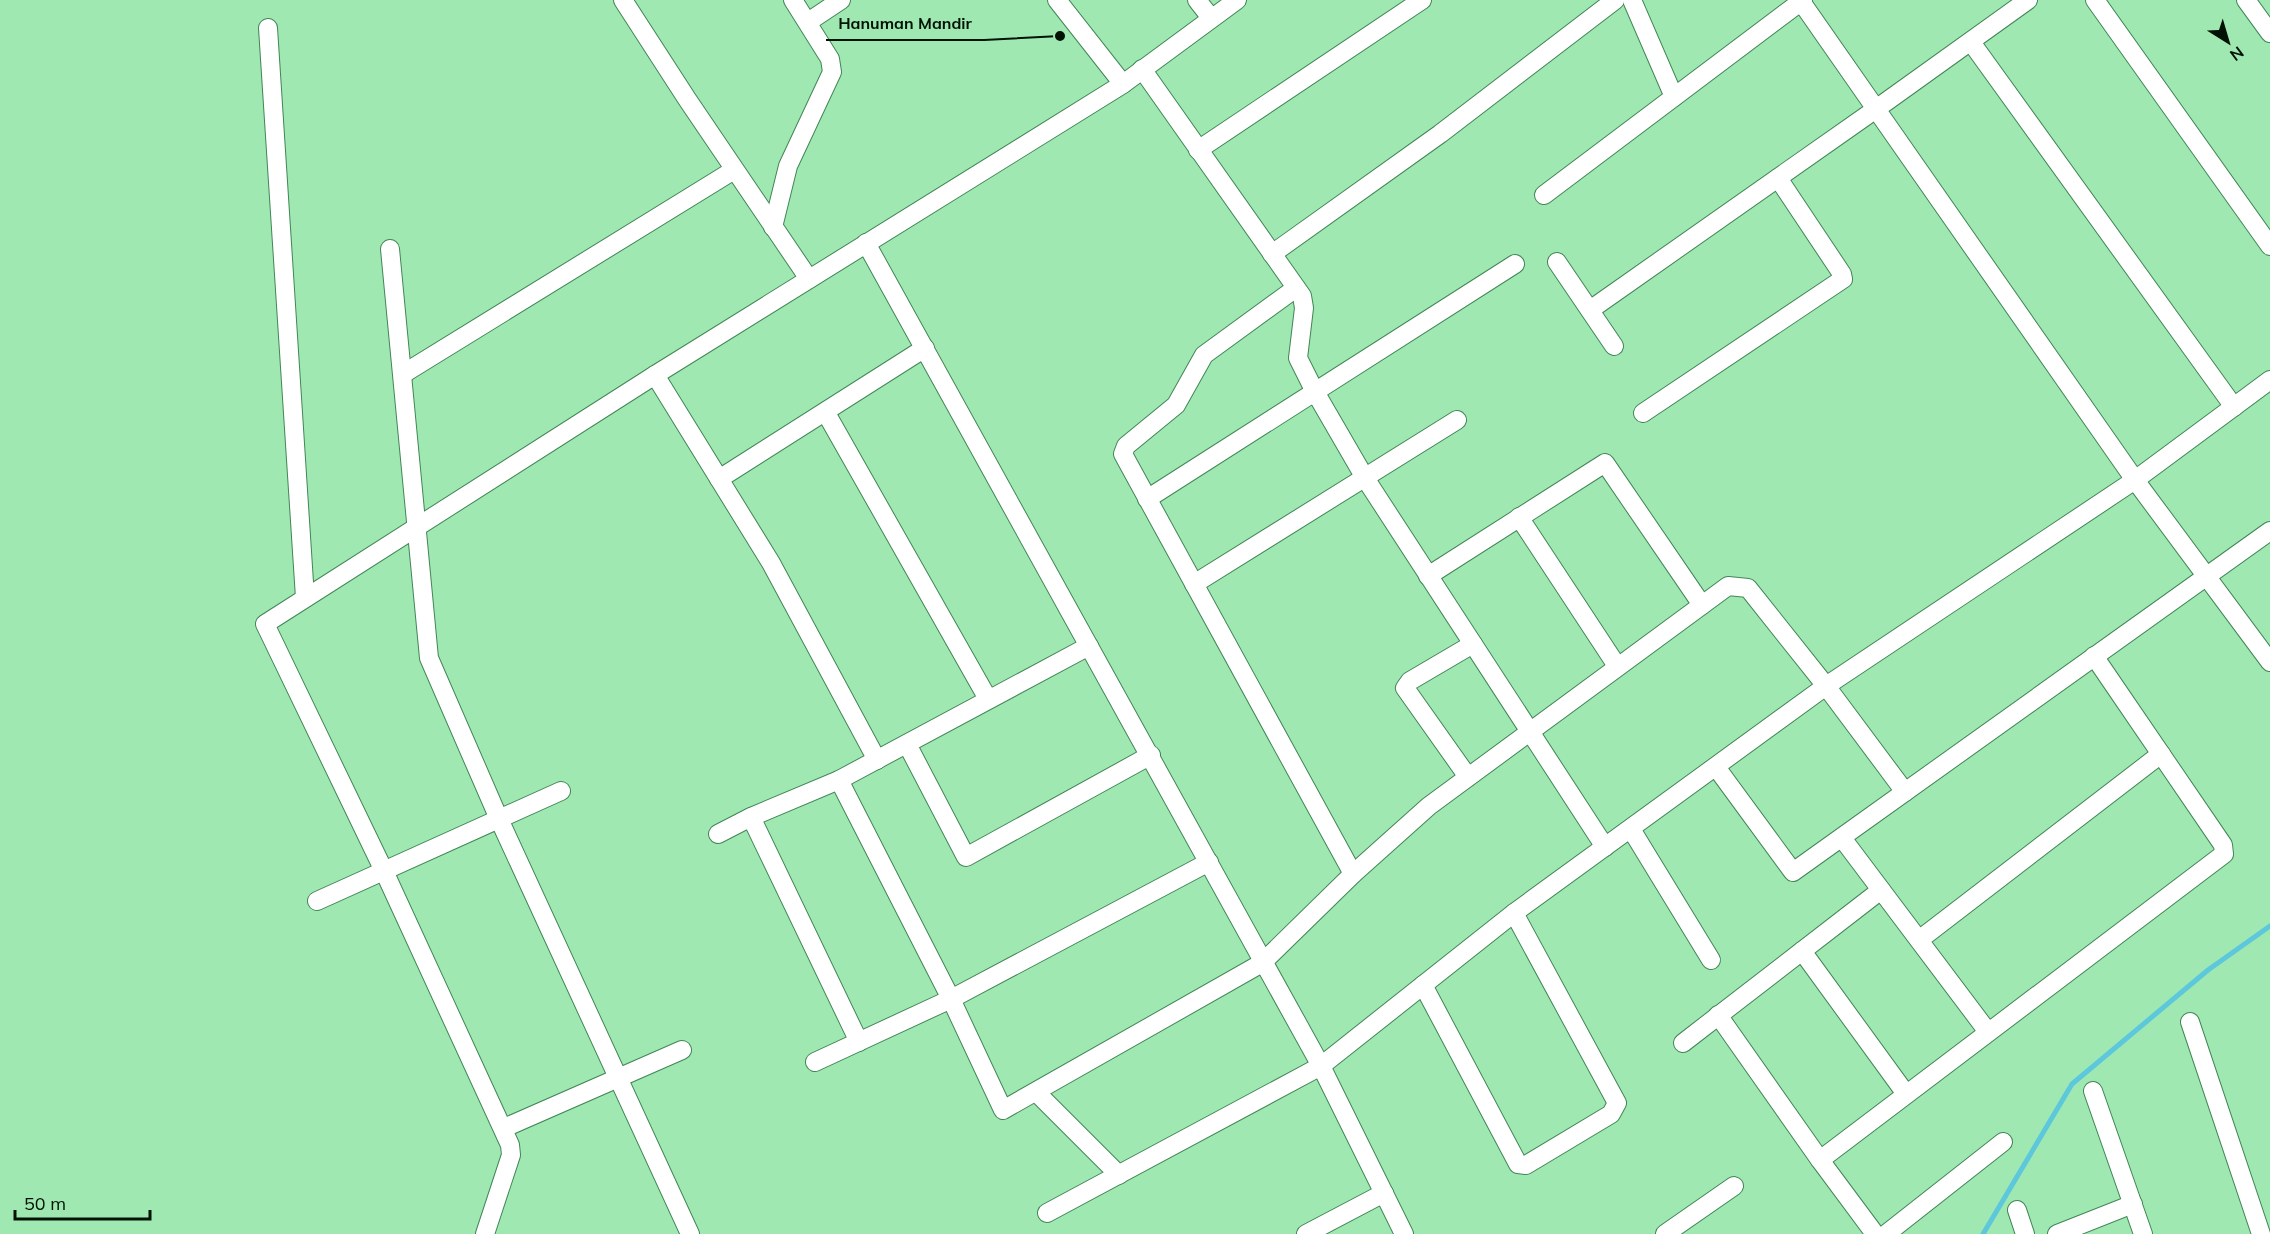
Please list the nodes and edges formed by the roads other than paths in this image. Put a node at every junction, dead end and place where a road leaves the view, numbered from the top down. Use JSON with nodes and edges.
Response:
{"nodes":[{"id":1,"x":623,"y":0,"type":"edge"},
{"id":2,"x":793,"y":0,"type":"edge"},
{"id":3,"x":841,"y":0,"type":"edge"},
{"id":4,"x":1057,"y":0,"type":"edge"},
{"id":5,"x":1197,"y":0,"type":"edge"},
{"id":6,"x":1237,"y":0,"type":"edge"},
{"id":7,"x":1422,"y":0,"type":"edge"},
{"id":8,"x":1615,"y":0,"type":"edge"},
{"id":9,"x":1632,"y":0,"type":"edge"},
{"id":10,"x":2028,"y":0,"type":"edge"},
{"id":11,"x":2095,"y":0,"type":"edge"},
{"id":12,"x":2246,"y":0,"type":"edge"},
{"id":13,"x":1801,"y":1,"type":"edge"},
{"id":14,"x":1211,"y":18,"type":"junction"},
{"id":15,"x":808,"y":22,"type":"junction"},
{"id":16,"x":268,"y":28,"type":"dead end"},
{"id":17,"x":2270,"y":33,"type":"edge"},
{"id":18,"x":1971,"y":42,"type":"junction"},
{"id":19,"x":1142,"y":69,"type":"junction"},
{"id":20,"x":1123,"y":84,"type":"junction"},
{"id":21,"x":1674,"y":97,"type":"junction"},
{"id":22,"x":1876,"y":110,"type":"junction"},
{"id":23,"x":1198,"y":150,"type":"junction"},
{"id":24,"x":735,"y":170,"type":"junction"},
{"id":25,"x":1778,"y":178,"type":"junction"},
{"id":26,"x":1544,"y":195,"type":"dead end"},
{"id":27,"x":773,"y":227,"type":"junction"},
{"id":28,"x":866,"y":243,"type":"junction"},
{"id":29,"x":2270,"y":246,"type":"edge"},
{"id":30,"x":390,"y":249,"type":"dead end"},
{"id":31,"x":1272,"y":254,"type":"junction"},
{"id":32,"x":1557,"y":262,"type":"dead end"},
{"id":33,"x":1515,"y":264,"type":"dead end"},
{"id":34,"x":809,"y":279,"type":"junction"},
{"id":35,"x":1296,"y":288,"type":"junction"},
{"id":36,"x":1590,"y":310,"type":"junction"},
{"id":37,"x":1614,"y":346,"type":"dead end"},
{"id":38,"x":925,"y":348,"type":"junction"},
{"id":39,"x":403,"y":374,"type":"junction"},
{"id":40,"x":655,"y":375,"type":"junction"},
{"id":41,"x":2270,"y":380,"type":"edge"},
{"id":42,"x":1314,"y":390,"type":"junction"},
{"id":43,"x":2234,"y":407,"type":"junction"},
{"id":44,"x":826,"y":413,"type":"junction"},
{"id":45,"x":1643,"y":413,"type":"dead end"},
{"id":46,"x":1457,"y":420,"type":"dead end"},
{"id":47,"x":1365,"y":478,"type":"junction"},
{"id":48,"x":719,"y":479,"type":"junction"},
{"id":49,"x":2135,"y":480,"type":"junction"},
{"id":50,"x":1147,"y":499,"type":"junction"},
{"id":51,"x":1519,"y":517,"type":"junction"},
{"id":52,"x":416,"y":527,"type":"junction"},
{"id":53,"x":2270,"y":531,"type":"edge"},
{"id":54,"x":2207,"y":575,"type":"junction"},
{"id":55,"x":1428,"y":576,"type":"junction"},
{"id":56,"x":1194,"y":584,"type":"junction"},
{"id":57,"x":306,"y":598,"type":"junction"},
{"id":58,"x":1702,"y":605,"type":"junction"},
{"id":59,"x":1473,"y":644,"type":"junction"},
{"id":60,"x":1089,"y":646,"type":"junction"},
{"id":61,"x":2094,"y":656,"type":"junction"},
{"id":62,"x":2270,"y":662,"type":"edge"},
{"id":63,"x":1617,"y":666,"type":"junction"},
{"id":64,"x":1826,"y":686,"type":"junction"},
{"id":65,"x":988,"y":699,"type":"junction"},
{"id":66,"x":1530,"y":732,"type":"junction"},
{"id":67,"x":907,"y":744,"type":"junction"},
{"id":68,"x":2161,"y":754,"type":"junction"},
{"id":69,"x":1151,"y":755,"type":"junction"},
{"id":70,"x":877,"y":760,"type":"junction"},
{"id":71,"x":1716,"y":767,"type":"junction"},
{"id":72,"x":1468,"y":777,"type":"junction"},
{"id":73,"x":839,"y":780,"type":"junction"},
{"id":74,"x":561,"y":791,"type":"dead end"},
{"id":75,"x":1905,"y":792,"type":"junction"},
{"id":76,"x":751,"y":817,"type":"junction"},
{"id":77,"x":499,"y":819,"type":"junction"},
{"id":78,"x":1631,"y":829,"type":"junction"},
{"id":79,"x":718,"y":834,"type":"dead end"},
{"id":80,"x":1842,"y":838,"type":"junction"},
{"id":81,"x":1605,"y":847,"type":"junction"},
{"id":82,"x":1209,"y":862,"type":"junction"},
{"id":83,"x":384,"y":871,"type":"junction"},
{"id":84,"x":1353,"y":874,"type":"junction"},
{"id":85,"x":1881,"y":890,"type":"junction"},
{"id":86,"x":317,"y":901,"type":"dead end"},
{"id":87,"x":1514,"y":913,"type":"junction"},
{"id":88,"x":1919,"y":940,"type":"junction"},
{"id":89,"x":1802,"y":951,"type":"junction"},
{"id":90,"x":1711,"y":960,"type":"dead end"},
{"id":91,"x":1262,"y":963,"type":"junction"},
{"id":92,"x":1423,"y":985,"type":"junction"},
{"id":93,"x":951,"y":999,"type":"junction"},
{"id":94,"x":1718,"y":1015,"type":"junction"},
{"id":95,"x":2190,"y":1022,"type":"dead end"},
{"id":96,"x":1988,"y":1032,"type":"junction"},
{"id":97,"x":859,"y":1041,"type":"junction"},
{"id":98,"x":1683,"y":1043,"type":"dead end"},
{"id":99,"x":682,"y":1050,"type":"dead end"},
{"id":100,"x":815,"y":1062,"type":"dead end"},
{"id":101,"x":1321,"y":1066,"type":"junction"},
{"id":102,"x":618,"y":1079,"type":"junction"},
{"id":103,"x":2093,"y":1091,"type":"dead end"},
{"id":104,"x":1037,"y":1093,"type":"junction"},
{"id":105,"x":1906,"y":1094,"type":"junction"},
{"id":106,"x":504,"y":1128,"type":"junction"},
{"id":107,"x":2003,"y":1142,"type":"dead end"},
{"id":108,"x":1820,"y":1160,"type":"junction"},
{"id":109,"x":1119,"y":1175,"type":"junction"},
{"id":110,"x":1734,"y":1186,"type":"dead end"},
{"id":111,"x":1384,"y":1193,"type":"junction"},
{"id":112,"x":2133,"y":1204,"type":"junction"},
{"id":113,"x":2017,"y":1210,"type":"dead end"},
{"id":114,"x":1047,"y":1213,"type":"dead end"},
{"id":115,"x":1896,"y":1230,"type":"edge"},
{"id":116,"x":485,"y":1234,"type":"edge"},
{"id":117,"x":690,"y":1234,"type":"edge"},
{"id":118,"x":1306,"y":1234,"type":"edge"},
{"id":119,"x":1404,"y":1234,"type":"edge"},
{"id":120,"x":1665,"y":1234,"type":"edge"},
{"id":121,"x":1875,"y":1234,"type":"edge"},
{"id":122,"x":2025,"y":1234,"type":"edge"},
{"id":123,"x":2057,"y":1234,"type":"edge"},
{"id":124,"x":2143,"y":1234,"type":"edge"},
{"id":125,"x":2261,"y":1234,"type":"edge"}],
"edges":[{"from":1,"to":24,"type":"street"},
{"from":2,"to":15,"type":"street"},
{"from":3,"to":15,"type":"street"},
{"from":4,"to":20,"type":"street"},
{"from":5,"to":14,"type":"street"},
{"from":6,"to":14,"type":"street"},
{"from":7,"to":23,"type":"street"},
{"from":8,"to":31,"type":"street"},
{"from":9,"to":21,"type":"street"},
{"from":10,"to":18,"type":"street"},
{"from":11,"to":29,"type":"street"},
{"from":12,"to":17,"type":"street"},
{"from":13,"to":21,"type":"street"},
{"from":13,"to":22,"type":"street"},
{"from":14,"to":19,"type":"street"},
{"from":15,"to":27,"type":"street"},
{"from":16,"to":57,"type":"street"},
{"from":18,"to":22,"type":"street"},
{"from":18,"to":43,"type":"street"},
{"from":19,"to":20,"type":"street"},
{"from":19,"to":23,"type":"street"},
{"from":20,"to":28,"type":"street"},
{"from":21,"to":26,"type":"street"},
{"from":22,"to":25,"type":"street"},
{"from":22,"to":49,"type":"street"},
{"from":23,"to":31,"type":"street"},
{"from":24,"to":27,"type":"street"},
{"from":24,"to":39,"type":"street"},
{"from":25,"to":36,"type":"street"},
{"from":25,"to":45,"type":"street"},
{"from":27,"to":34,"type":"street"},
{"from":28,"to":34,"type":"street"},
{"from":28,"to":38,"type":"street"},
{"from":30,"to":39,"type":"street"},
{"from":31,"to":35,"type":"street"},
{"from":32,"to":36,"type":"street"},
{"from":33,"to":42,"type":"street"},
{"from":34,"to":40,"type":"street"},
{"from":35,"to":42,"type":"street"},
{"from":35,"to":50,"type":"street"},
{"from":36,"to":37,"type":"street"},
{"from":38,"to":44,"type":"street"},
{"from":38,"to":60,"type":"street"},
{"from":39,"to":52,"type":"street"},
{"from":40,"to":48,"type":"street"},
{"from":40,"to":52,"type":"street"},
{"from":41,"to":43,"type":"street"},
{"from":42,"to":47,"type":"street"},
{"from":42,"to":50,"type":"street"},
{"from":43,"to":49,"type":"street"},
{"from":44,"to":48,"type":"street"},
{"from":44,"to":65,"type":"street"},
{"from":46,"to":47,"type":"street"},
{"from":47,"to":55,"type":"street"},
{"from":47,"to":56,"type":"street"},
{"from":48,"to":70,"type":"street"},
{"from":49,"to":54,"type":"street"},
{"from":49,"to":64,"type":"street"},
{"from":50,"to":56,"type":"street"},
{"from":51,"to":55,"type":"street"},
{"from":51,"to":58,"type":"street"},
{"from":51,"to":63,"type":"street"},
{"from":52,"to":57,"type":"street"},
{"from":52,"to":77,"type":"street"},
{"from":53,"to":54,"type":"street"},
{"from":54,"to":61,"type":"street"},
{"from":54,"to":62,"type":"street"},
{"from":55,"to":59,"type":"street"},
{"from":56,"to":84,"type":"street"},
{"from":57,"to":83,"type":"street"},
{"from":58,"to":63,"type":"street"},
{"from":58,"to":64,"type":"street"},
{"from":59,"to":66,"type":"street"},
{"from":59,"to":72,"type":"street"},
{"from":60,"to":65,"type":"street"},
{"from":60,"to":69,"type":"street"},
{"from":61,"to":68,"type":"street"},
{"from":61,"to":75,"type":"street"},
{"from":63,"to":66,"type":"street"},
{"from":64,"to":71,"type":"street"},
{"from":64,"to":75,"type":"street"},
{"from":65,"to":67,"type":"street"},
{"from":66,"to":72,"type":"street"},
{"from":66,"to":81,"type":"street"},
{"from":67,"to":69,"type":"street"},
{"from":67,"to":70,"type":"street"},
{"from":68,"to":88,"type":"street"},
{"from":68,"to":96,"type":"street"},
{"from":69,"to":82,"type":"street"},
{"from":70,"to":73,"type":"street"},
{"from":71,"to":78,"type":"street"},
{"from":71,"to":80,"type":"street"},
{"from":72,"to":84,"type":"street"},
{"from":73,"to":76,"type":"street"},
{"from":73,"to":93,"type":"street"},
{"from":74,"to":77,"type":"street"},
{"from":75,"to":80,"type":"street"},
{"from":76,"to":79,"type":"street"},
{"from":76,"to":97,"type":"street"},
{"from":77,"to":83,"type":"street"},
{"from":77,"to":102,"type":"street"},
{"from":78,"to":81,"type":"street"},
{"from":78,"to":90,"type":"street"},
{"from":80,"to":85,"type":"street"},
{"from":81,"to":87,"type":"street"},
{"from":82,"to":91,"type":"street"},
{"from":82,"to":93,"type":"street"},
{"from":83,"to":86,"type":"street"},
{"from":83,"to":106,"type":"street"},
{"from":84,"to":91,"type":"street"},
{"from":85,"to":88,"type":"street"},
{"from":85,"to":89,"type":"street"},
{"from":87,"to":92,"type":"street"},
{"from":87,"to":92,"type":"street"},
{"from":88,"to":96,"type":"street"},
{"from":89,"to":94,"type":"street"},
{"from":89,"to":105,"type":"street"},
{"from":91,"to":101,"type":"street"},
{"from":91,"to":104,"type":"street"},
{"from":92,"to":101,"type":"street"},
{"from":93,"to":97,"type":"street"},
{"from":93,"to":104,"type":"street"},
{"from":94,"to":98,"type":"street"},
{"from":94,"to":108,"type":"street"},
{"from":95,"to":125,"type":"street"},
{"from":96,"to":105,"type":"street"},
{"from":97,"to":100,"type":"street"},
{"from":99,"to":102,"type":"street"},
{"from":101,"to":109,"type":"street"},
{"from":101,"to":111,"type":"street"},
{"from":102,"to":106,"type":"street"},
{"from":102,"to":117,"type":"street"},
{"from":103,"to":112,"type":"street"},
{"from":104,"to":109,"type":"street"},
{"from":105,"to":108,"type":"street"},
{"from":106,"to":116,"type":"street"},
{"from":107,"to":115,"type":"street"},
{"from":108,"to":121,"type":"street"},
{"from":109,"to":114,"type":"street"},
{"from":110,"to":120,"type":"street"},
{"from":111,"to":118,"type":"street"},
{"from":111,"to":119,"type":"street"},
{"from":112,"to":123,"type":"street"},
{"from":112,"to":124,"type":"street"},
{"from":113,"to":122,"type":"street"}]}
